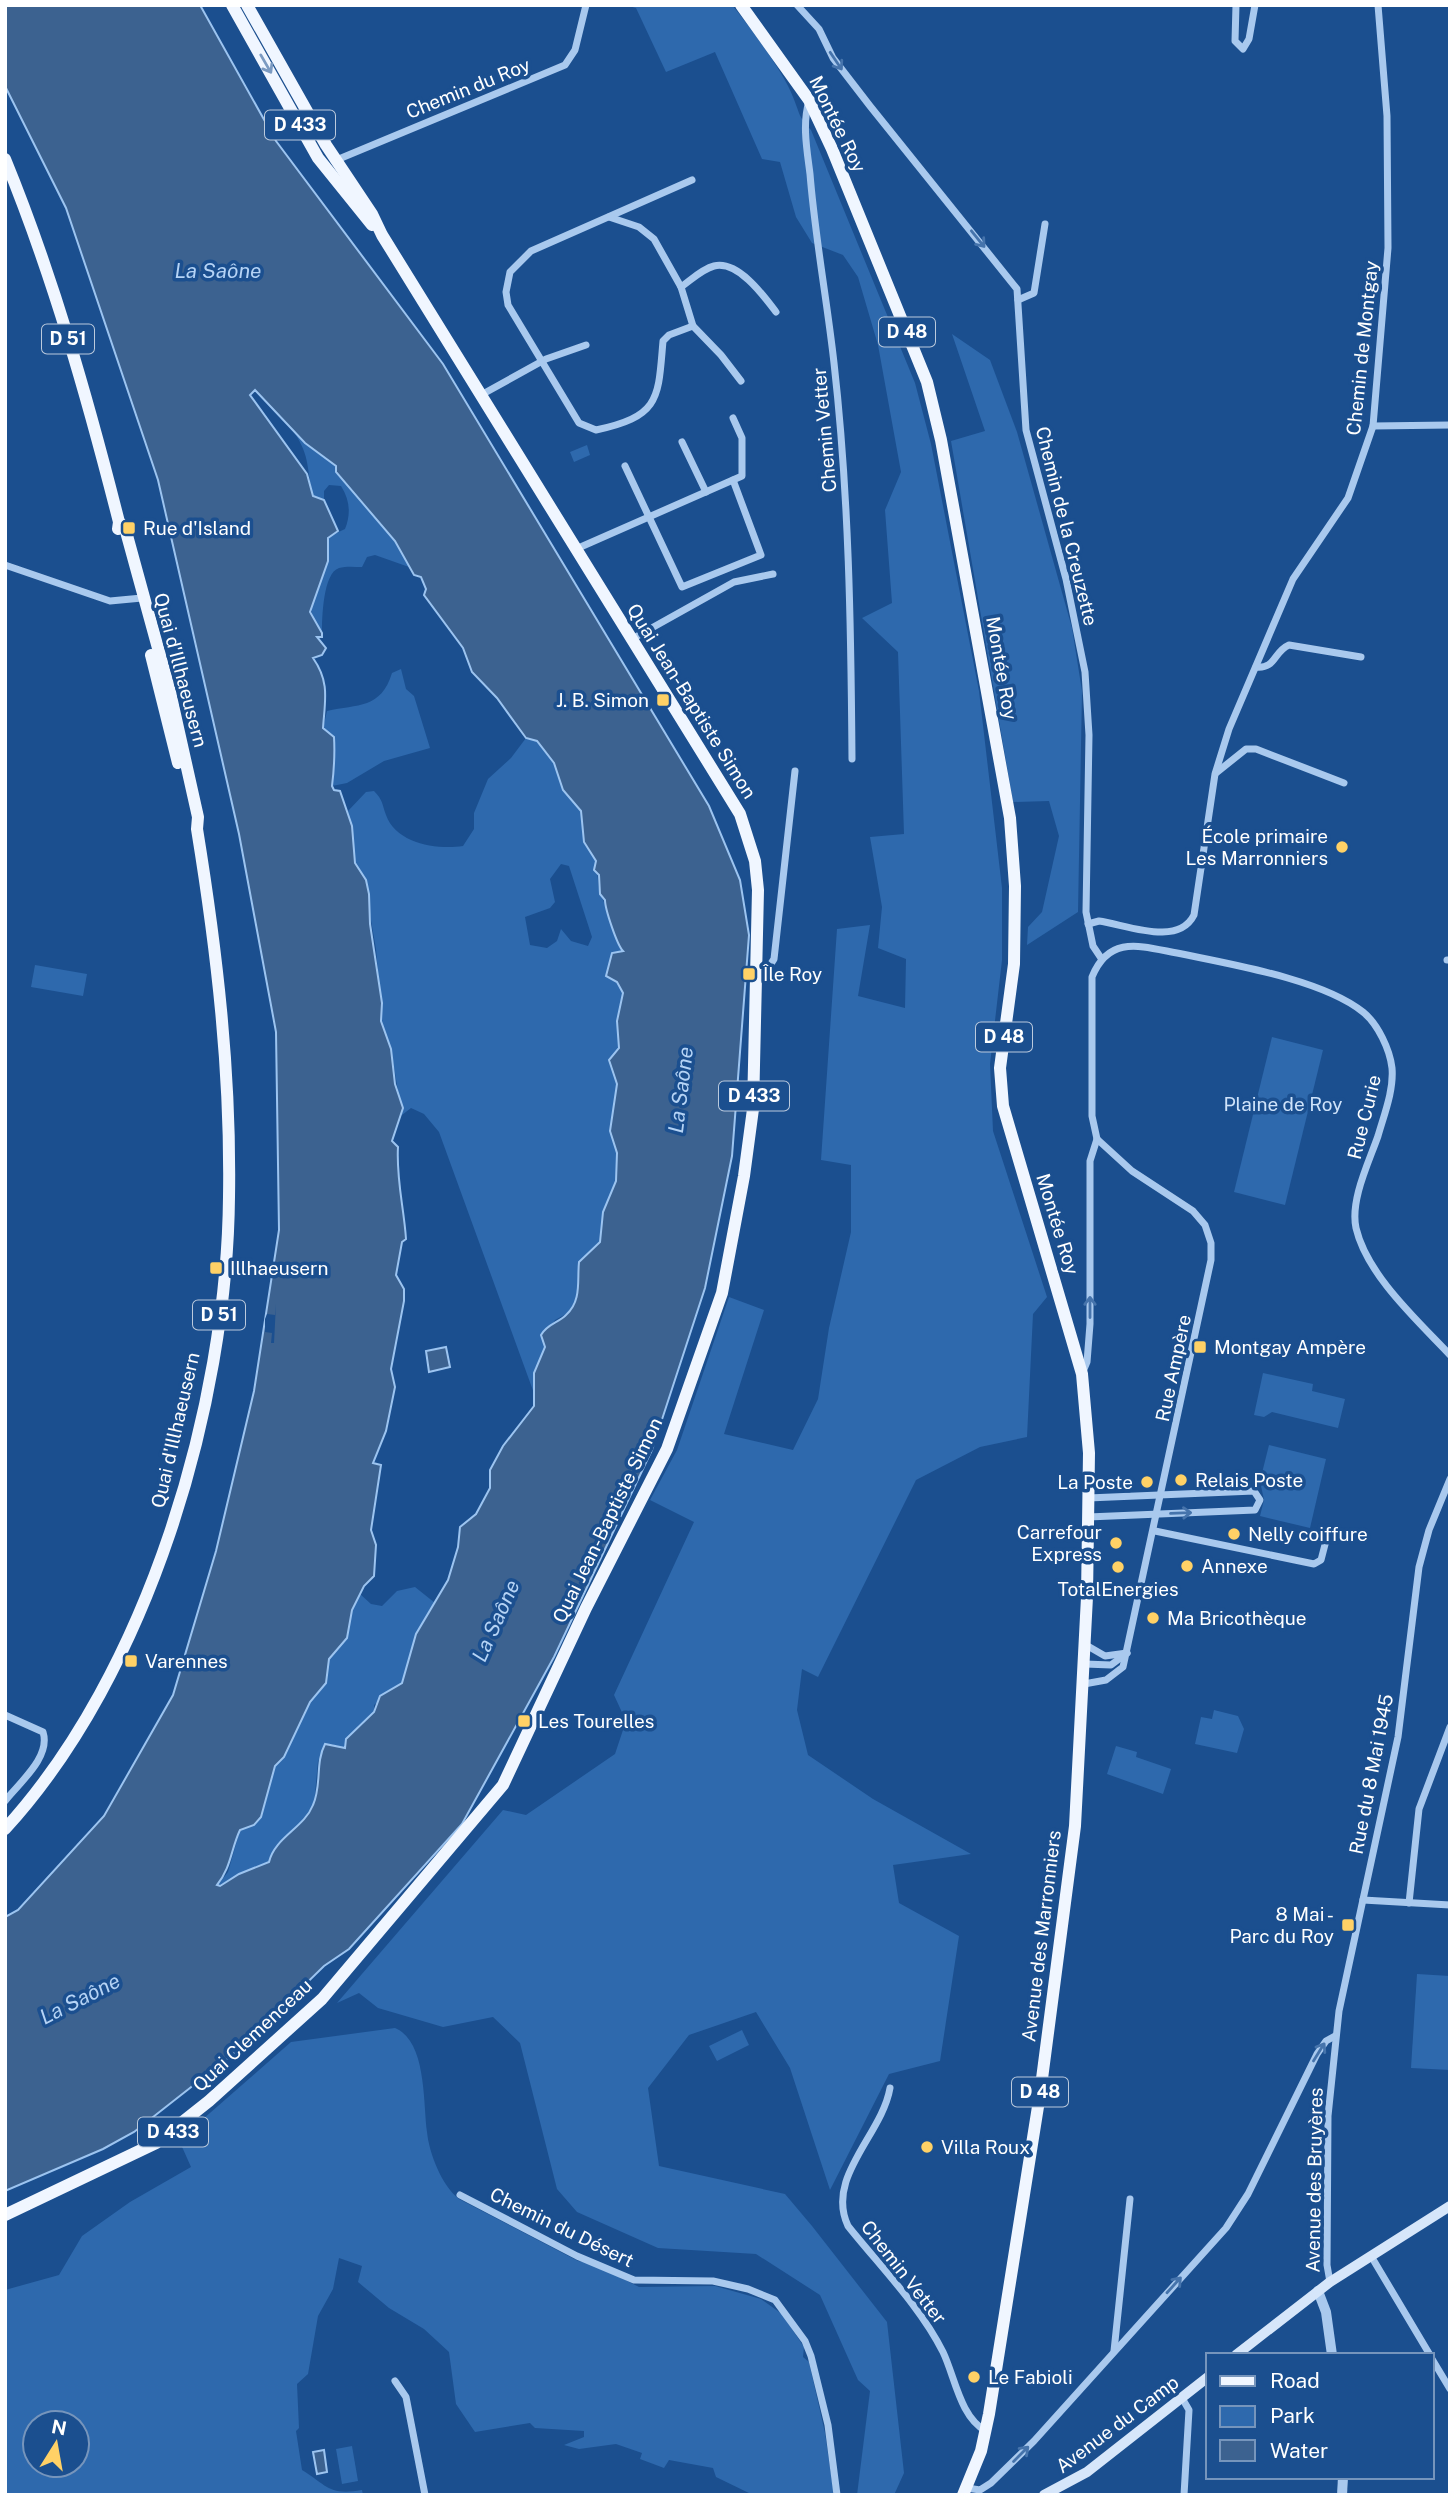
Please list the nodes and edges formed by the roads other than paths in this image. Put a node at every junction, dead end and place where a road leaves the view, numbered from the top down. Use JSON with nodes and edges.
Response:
{"nodes":[{"id":1,"x":232,"y":5,"type":"edge"},
{"id":2,"x":247,"y":5,"type":"edge"},
{"id":3,"x":586,"y":5,"type":"edge"},
{"id":4,"x":741,"y":5,"type":"edge"},
{"id":5,"x":797,"y":5,"type":"edge"},
{"id":6,"x":1236,"y":5,"type":"edge"},
{"id":7,"x":1255,"y":5,"type":"edge"},
{"id":8,"x":1378,"y":5,"type":"edge"},
{"id":9,"x":809,"y":100,"type":"junction"},
{"id":10,"x":5,"y":159,"type":"edge"},
{"id":11,"x":336,"y":160,"type":"junction"},
{"id":12,"x":324,"y":167,"type":"junction"},
{"id":13,"x":692,"y":180,"type":"dead end"},
{"id":14,"x":608,"y":217,"type":"junction"},
{"id":15,"x":1045,"y":224,"type":"dead end"},
{"id":16,"x":382,"y":235,"type":"junction"},
{"id":17,"x":681,"y":287,"type":"junction"},
{"id":18,"x":1018,"y":300,"type":"junction"},
{"id":19,"x":776,"y":312,"type":"dead end"},
{"id":20,"x":692,"y":326,"type":"junction"},
{"id":21,"x":586,"y":345,"type":"dead end"},
{"id":22,"x":542,"y":361,"type":"junction"},
{"id":23,"x":741,"y":381,"type":"dead end"},
{"id":24,"x":481,"y":395,"type":"junction"},
{"id":25,"x":733,"y":418,"type":"dead end"},
{"id":26,"x":1450,"y":425,"type":"edge"},
{"id":27,"x":1373,"y":426,"type":"junction"},
{"id":28,"x":682,"y":442,"type":"dead end"},
{"id":29,"x":625,"y":466,"type":"dead end"},
{"id":30,"x":733,"y":480,"type":"junction"},
{"id":31,"x":706,"y":492,"type":"junction"},
{"id":32,"x":648,"y":518,"type":"junction"},
{"id":33,"x":575,"y":549,"type":"junction"},
{"id":34,"x":5,"y":565,"type":"edge"},
{"id":35,"x":773,"y":574,"type":"dead end"},
{"id":36,"x":139,"y":598,"type":"junction"},
{"id":37,"x":632,"y":639,"type":"junction"},
{"id":38,"x":1361,"y":657,"type":"dead end"},
{"id":39,"x":1256,"y":667,"type":"junction"},
{"id":40,"x":852,"y":759,"type":"dead end"},
{"id":41,"x":795,"y":771,"type":"dead end"},
{"id":42,"x":1215,"y":774,"type":"junction"},
{"id":43,"x":1344,"y":783,"type":"dead end"},
{"id":44,"x":1088,"y":924,"type":"junction"},
{"id":45,"x":1101,"y":958,"type":"junction"},
{"id":46,"x":757,"y":972,"type":"junction"},
{"id":47,"x":1097,"y":1139,"type":"junction"},
{"id":48,"x":1450,"y":1355,"type":"edge"},
{"id":49,"x":1082,"y":1374,"type":"junction"},
{"id":50,"x":1450,"y":1479,"type":"edge"},
{"id":51,"x":1162,"y":1494,"type":"junction"},
{"id":52,"x":1088,"y":1498,"type":"junction"},
{"id":53,"x":1158,"y":1514,"type":"junction"},
{"id":54,"x":1088,"y":1517,"type":"junction"},
{"id":55,"x":1329,"y":1529,"type":"dead end"},
{"id":56,"x":1154,"y":1531,"type":"junction"},
{"id":57,"x":1086,"y":1645,"type":"junction"},
{"id":58,"x":1127,"y":1653,"type":"junction"},
{"id":59,"x":1085,"y":1664,"type":"junction"},
{"id":60,"x":1084,"y":1684,"type":"junction"},
{"id":61,"x":5,"y":1715,"type":"edge"},
{"id":62,"x":1450,"y":1727,"type":"edge"},
{"id":63,"x":5,"y":1801,"type":"edge"},
{"id":64,"x":5,"y":1829,"type":"edge"},
{"id":65,"x":1363,"y":1900,"type":"junction"},
{"id":66,"x":1409,"y":1903,"type":"junction"},
{"id":67,"x":1450,"y":1905,"type":"edge"},
{"id":68,"x":339,"y":1979,"type":"joint"},
{"id":69,"x":1335,"y":2036,"type":"junction"},
{"id":70,"x":890,"y":2088,"type":"dead end"},
{"id":71,"x":460,"y":2195,"type":"dead end"},
{"id":72,"x":1130,"y":2199,"type":"dead end"},
{"id":73,"x":1450,"y":2207,"type":"edge"},
{"id":74,"x":5,"y":2215,"type":"edge"},
{"id":75,"x":1371,"y":2256,"type":"junction"},
{"id":76,"x":1330,"y":2282,"type":"junction"},
{"id":77,"x":1318,"y":2291,"type":"junction"},
{"id":78,"x":1114,"y":2352,"type":"junction"},
{"id":79,"x":1239,"y":2353,"type":"edge"},
{"id":80,"x":1332,"y":2353,"type":"edge"},
{"id":81,"x":1429,"y":2353,"type":"edge"},
{"id":82,"x":1434,"y":2362,"type":"edge"},
{"id":83,"x":1206,"y":2379,"type":"edge"},
{"id":84,"x":395,"y":2381,"type":"dead end"},
{"id":85,"x":1450,"y":2389,"type":"edge"},
{"id":86,"x":1182,"y":2398,"type":"junction"},
{"id":87,"x":986,"y":2432,"type":"junction"},
{"id":88,"x":965,"y":2492,"type":"edge"},
{"id":89,"x":425,"y":2495,"type":"edge"},
{"id":90,"x":837,"y":2495,"type":"edge"},
{"id":91,"x":1044,"y":2495,"type":"edge"},
{"id":92,"x":1184,"y":2495,"type":"edge"}],
"edges":[{"from":1,"to":12,"type":"main road","name":"Quai Jean-Baptiste Simon","number":"D 433","one_way":true},
{"from":2,"to":11,"type":"main road","name":"Quai Jean-Baptiste Simon","number":"D 433"},
{"from":3,"to":11,"type":"street","name":"Chemin du Roy"},
{"from":4,"to":9,"type":"main road","name":"Montée Roy","number":"D 48"},
{"from":5,"to":18,"type":"street","name":"Chemin de la Creuzette","one_way":true},
{"from":6,"to":7,"type":"street"},
{"from":8,"to":27,"type":"street","name":"Chemin de Montgay"},
{"from":9,"to":40,"type":"street","name":"Chemin Vetter"},
{"from":9,"to":49,"type":"main road","name":"Montée Roy","number":"D 48"},
{"from":10,"to":36,"type":"main road","name":"Quai d'Illhaeusern","number":"D 51"},
{"from":11,"to":12,"type":"street","name":"Chemin du Roy"},
{"from":11,"to":16,"type":"main road","name":"Quai Jean-Baptiste Simon","number":"D 433"},
{"from":12,"to":16,"type":"main road","name":"Quai Jean-Baptiste Simon","number":"D 433"},
{"from":13,"to":14,"type":"street"},
{"from":14,"to":17,"type":"street"},
{"from":14,"to":22,"type":"street"},
{"from":15,"to":18,"type":"street"},
{"from":16,"to":24,"type":"main road","name":"Quai Jean-Baptiste Simon","number":"D 433"},
{"from":17,"to":19,"type":"street"},
{"from":17,"to":20,"type":"street"},
{"from":18,"to":44,"type":"street","name":"Chemin de la Creuzette"},
{"from":20,"to":22,"type":"street"},
{"from":20,"to":23,"type":"street"},
{"from":21,"to":22,"type":"street"},
{"from":22,"to":24,"type":"street"},
{"from":24,"to":33,"type":"main road","name":"Quai Jean-Baptiste Simon","number":"D 433"},
{"from":25,"to":30,"type":"street"},
{"from":26,"to":27,"type":"street"},
{"from":27,"to":39,"type":"street","name":"Chemin de Montgay"},
{"from":28,"to":31,"type":"street"},
{"from":29,"to":32,"type":"street"},
{"from":30,"to":31,"type":"street"},
{"from":30,"to":32,"type":"street"},
{"from":31,"to":32,"type":"street"},
{"from":32,"to":33,"type":"street"},
{"from":33,"to":37,"type":"main road","name":"Quai Jean-Baptiste Simon","number":"D 433"},
{"from":34,"to":36,"type":"street"},
{"from":35,"to":37,"type":"street"},
{"from":36,"to":64,"type":"main road","name":"Quai d'Illhaeusern","number":"D 51"},
{"from":37,"to":46,"type":"main road","name":"Quai Jean-Baptiste Simon","number":"D 433"},
{"from":38,"to":39,"type":"street"},
{"from":39,"to":42,"type":"street","name":"Chemin de Montgay"},
{"from":41,"to":46,"type":"street"},
{"from":42,"to":43,"type":"street"},
{"from":42,"to":44,"type":"street","name":"Chemin de Montgay"},
{"from":44,"to":45,"type":"street","name":"Chemin de la Creuzette"},
{"from":45,"to":47,"type":"street"},
{"from":45,"to":48,"type":"street","name":"Rue Curie"},
{"from":46,"to":68,"type":"main road","name":"Quai Jean-Baptiste Simon","number":"D 433"},
{"from":49,"to":47,"type":"street","one_way":true},
{"from":47,"to":51,"type":"street","name":"Rue Ampère"},
{"from":49,"to":52,"type":"main road","name":"Avenue des Marronniers","number":"D 48"},
{"from":50,"to":65,"type":"street","name":"Rue du 8 Mai 1945"},
{"from":51,"to":52,"type":"street"},
{"from":51,"to":53,"type":"street","name":"Rue Ampère"},
{"from":53,"to":51,"type":"street","one_way":true},
{"from":52,"to":54,"type":"main road","name":"Avenue des Marronniers","number":"D 48"},
{"from":53,"to":54,"type":"street"},
{"from":53,"to":56,"type":"street","name":"Rue Ampère"},
{"from":54,"to":57,"type":"main road","name":"Avenue des Marronniers","number":"D 48"},
{"from":55,"to":56,"type":"street"},
{"from":56,"to":58,"type":"street","name":"Rue Ampère"},
{"from":57,"to":58,"type":"street"},
{"from":57,"to":59,"type":"main road","name":"Avenue des Marronniers","number":"D 48"},
{"from":58,"to":59,"type":"street"},
{"from":58,"to":60,"type":"street","name":"Rue Ampère"},
{"from":59,"to":60,"type":"main road","name":"Avenue des Marronniers","number":"D 48"},
{"from":60,"to":87,"type":"main road","name":"Avenue des Marronniers","number":"D 48"},
{"from":61,"to":63,"type":"street"},
{"from":62,"to":66,"type":"street"},
{"from":65,"to":66,"type":"street"},
{"from":65,"to":69,"type":"street","name":"Rue du 8 Mai 1945"},
{"from":66,"to":67,"type":"street"},
{"from":68,"to":74,"type":"main road","name":"Quai Clemenceau","number":"D 433"},
{"from":69,"to":76,"type":"street","name":"Avenue des Bruyères"},
{"from":78,"to":69,"type":"street","one_way":true},
{"from":70,"to":87,"type":"street","name":"Chemin Vetter"},
{"from":71,"to":90,"type":"street","name":"Chemin du Désert"},
{"from":72,"to":78,"type":"street"},
{"from":73,"to":75,"type":"main road"},
{"from":75,"to":76,"type":"main road"},
{"from":75,"to":81,"type":"street"},
{"from":76,"to":77,"type":"main road"},
{"from":77,"to":79,"type":"main road"},
{"from":77,"to":80,"type":"street","name":"Avenue des Bruyères"},
{"from":88,"to":78,"type":"street","one_way":true},
{"from":82,"to":85,"type":"street"},
{"from":83,"to":86,"type":"main road","name":"Avenue du Camp"},
{"from":84,"to":89,"type":"street"},
{"from":86,"to":91,"type":"main road","name":"Avenue du Camp"},
{"from":86,"to":92,"type":"street"},
{"from":87,"to":88,"type":"main road","name":"Avenue des Marronniers","number":"D 48"}]}
